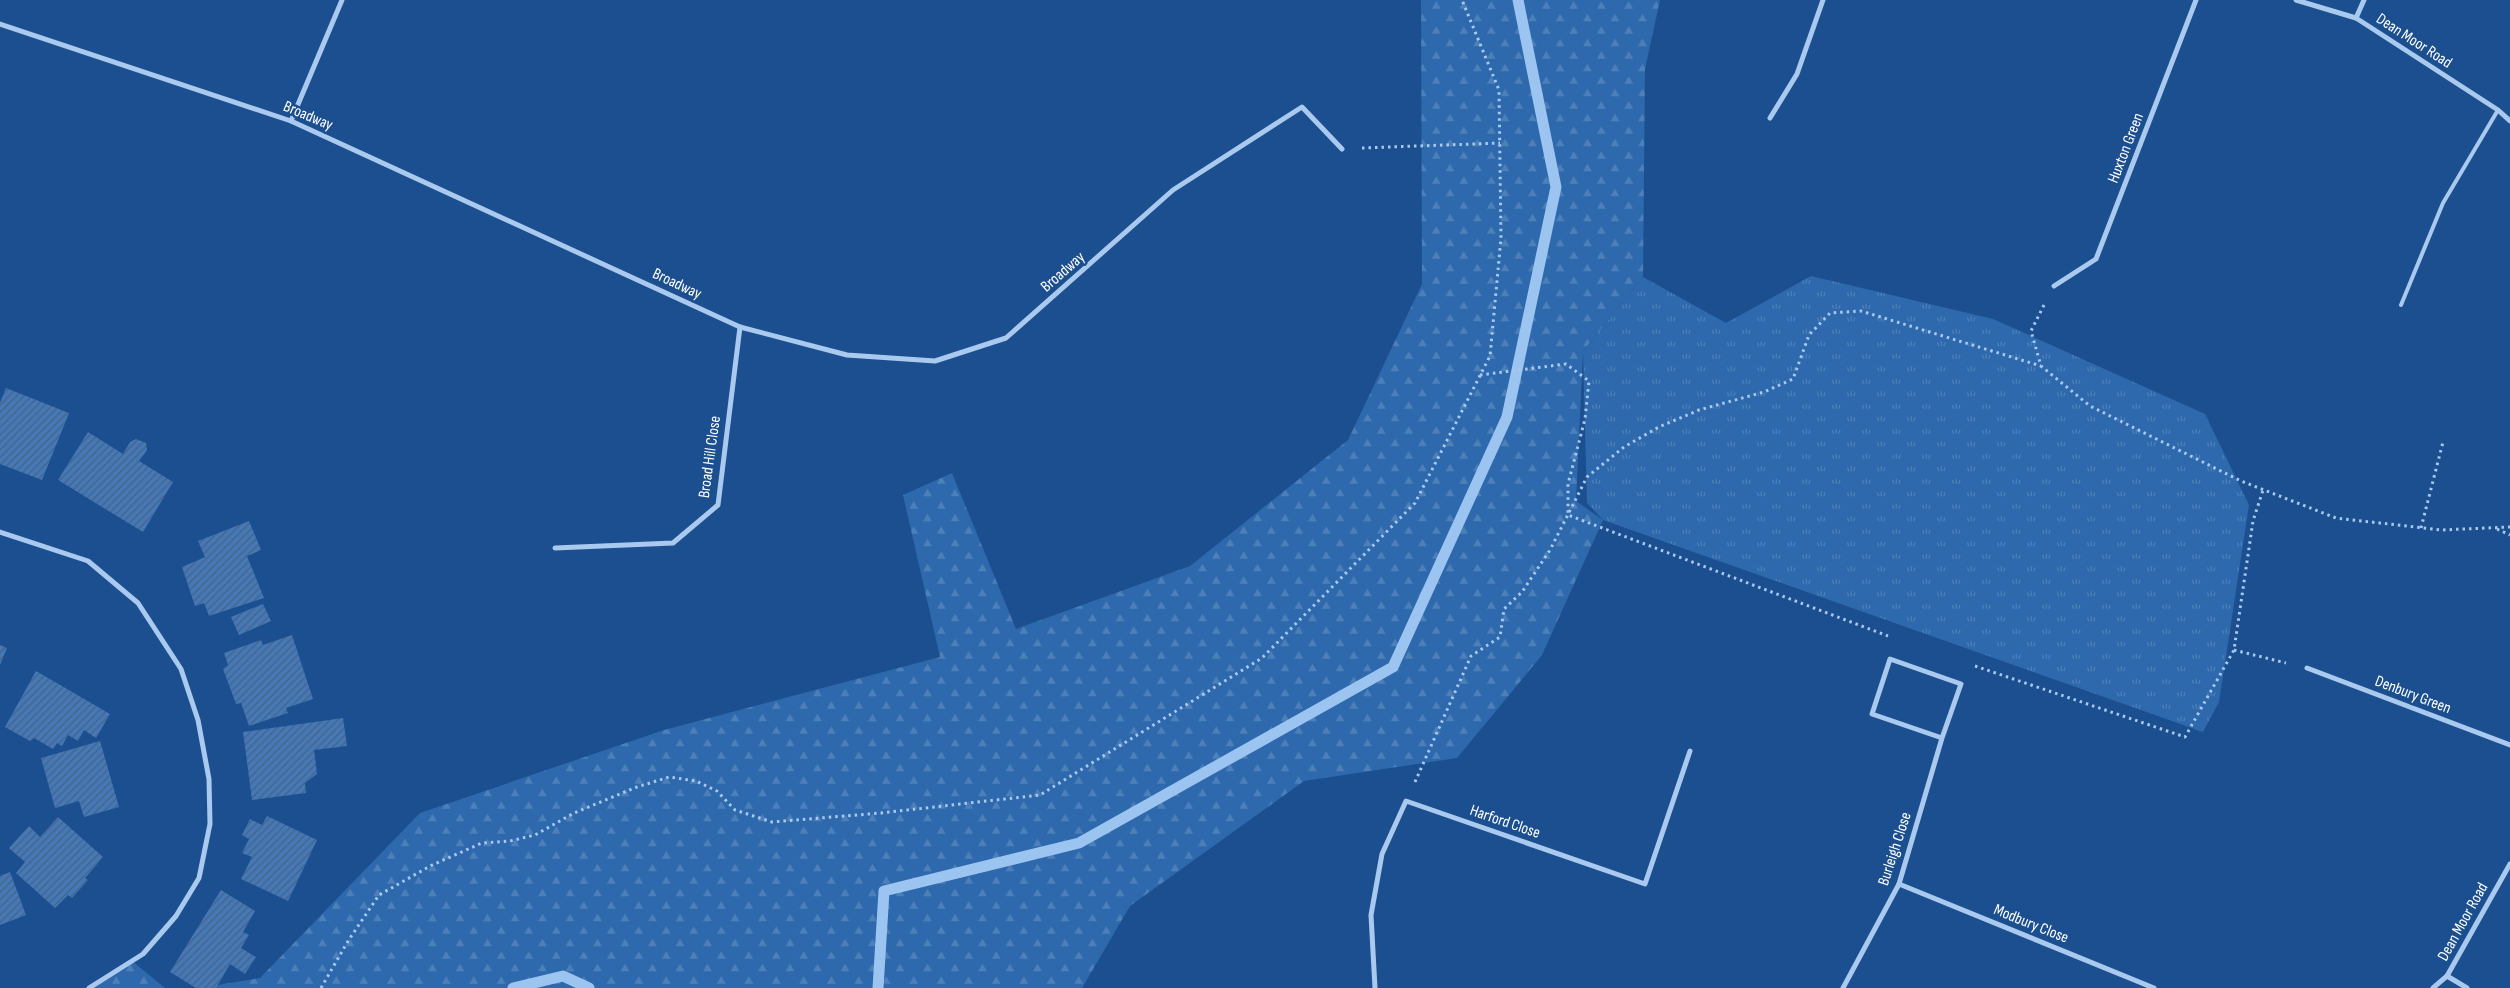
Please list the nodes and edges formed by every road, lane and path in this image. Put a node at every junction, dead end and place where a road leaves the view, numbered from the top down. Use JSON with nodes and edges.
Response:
{"nodes":[{"id":1,"x":342,"y":0,"type":"edge"},
{"id":2,"x":1462,"y":0,"type":"edge"},
{"id":3,"x":1823,"y":0,"type":"edge"},
{"id":4,"x":2196,"y":0,"type":"edge"},
{"id":5,"x":2296,"y":0,"type":"edge"},
{"id":6,"x":2364,"y":0,"type":"edge"},
{"id":7,"x":2356,"y":18,"type":"junction"},
{"id":8,"x":0,"y":24,"type":"edge"},
{"id":9,"x":2498,"y":110,"type":"junction"},
{"id":10,"x":1770,"y":118,"type":"dead end"},
{"id":11,"x":291,"y":121,"type":"junction"},
{"id":12,"x":2510,"y":121,"type":"edge"},
{"id":13,"x":1500,"y":143,"type":"junction"},
{"id":14,"x":1342,"y":148,"type":"joint"},
{"id":15,"x":2054,"y":286,"type":"joint"},
{"id":16,"x":2402,"y":305,"type":"dead end"},
{"id":17,"x":740,"y":328,"type":"junction"},
{"id":18,"x":2041,"y":366,"type":"junction"},
{"id":19,"x":1480,"y":375,"type":"junction"},
{"id":20,"x":2443,"y":442,"type":"dead end"},
{"id":21,"x":2263,"y":490,"type":"junction"},
{"id":22,"x":1568,"y":515,"type":"junction"},
{"id":23,"x":2510,"y":527,"type":"edge"},
{"id":24,"x":2421,"y":528,"type":"junction"},
{"id":25,"x":2496,"y":528,"type":"junction"},
{"id":26,"x":0,"y":532,"type":"edge"},
{"id":27,"x":2510,"y":535,"type":"edge"},
{"id":28,"x":555,"y":548,"type":"dead end"},
{"id":29,"x":1897,"y":639,"type":"dead end"},
{"id":30,"x":2234,"y":650,"type":"junction"},
{"id":31,"x":1968,"y":664,"type":"dead end"},
{"id":32,"x":2307,"y":668,"type":"joint"},
{"id":33,"x":1942,"y":738,"type":"junction"},
{"id":34,"x":2510,"y":745,"type":"edge"},
{"id":35,"x":1690,"y":751,"type":"dead end"},
{"id":36,"x":1406,"y":801,"type":"junction"},
{"id":37,"x":2510,"y":864,"type":"edge"},
{"id":38,"x":1899,"y":884,"type":"junction"},
{"id":39,"x":2447,"y":976,"type":"junction"},
{"id":40,"x":90,"y":988,"type":"edge"},
{"id":41,"x":321,"y":988,"type":"edge"},
{"id":42,"x":1375,"y":988,"type":"edge"},
{"id":43,"x":1843,"y":988,"type":"edge"},
{"id":44,"x":2154,"y":988,"type":"edge"},
{"id":45,"x":2434,"y":988,"type":"edge"},
{"id":46,"x":2467,"y":988,"type":"edge"}],
"edges":[{"from":1,"to":11,"type":"street"},
{"from":2,"to":13,"type":"path"},
{"from":3,"to":10,"type":"street"},
{"from":4,"to":15,"type":"street","name":"Huxton Green"},
{"from":5,"to":7,"type":"street","name":"Dean Moor Road"},
{"from":6,"to":7,"type":"street"},
{"from":7,"to":9,"type":"street","name":"Dean Moor Road"},
{"from":8,"to":11,"type":"street","name":"Broadway"},
{"from":9,"to":12,"type":"street","name":"Dean Moor Road"},
{"from":9,"to":16,"type":"lane"},
{"from":11,"to":17,"type":"street","name":"Broadway"},
{"from":13,"to":14,"type":"path"},
{"from":13,"to":19,"type":"path"},
{"from":14,"to":17,"type":"street","name":"Broadway"},
{"from":15,"to":18,"type":"path"},
{"from":17,"to":28,"type":"street","name":"Broad Hill Close"},
{"from":18,"to":21,"type":"path"},
{"from":18,"to":22,"type":"path"},
{"from":19,"to":22,"type":"path"},
{"from":19,"to":41,"type":"path"},
{"from":20,"to":24,"type":"path"},
{"from":21,"to":24,"type":"path"},
{"from":21,"to":30,"type":"path"},
{"from":22,"to":29,"type":"path"},
{"from":22,"to":36,"type":"path"},
{"from":23,"to":25,"type":"path"},
{"from":24,"to":25,"type":"path"},
{"from":25,"to":27,"type":"path"},
{"from":26,"to":40,"type":"street"},
{"from":30,"to":31,"type":"path"},
{"from":30,"to":32,"type":"path"},
{"from":32,"to":34,"type":"street","name":"Denbury Green"},
{"from":33,"to":33,"type":"street","name":"Burleigh Close"},
{"from":33,"to":38,"type":"street","name":"Burleigh Close"},
{"from":35,"to":36,"type":"street","name":"Harford Close"},
{"from":36,"to":42,"type":"street"},
{"from":37,"to":39,"type":"street","name":"Dean Moor Road"},
{"from":38,"to":43,"type":"street","name":"Burleigh Close"},
{"from":38,"to":44,"type":"street","name":"Modbury Close"},
{"from":39,"to":45,"type":"street","name":"Dean Moor Road"},
{"from":39,"to":46,"type":"street"}]}
